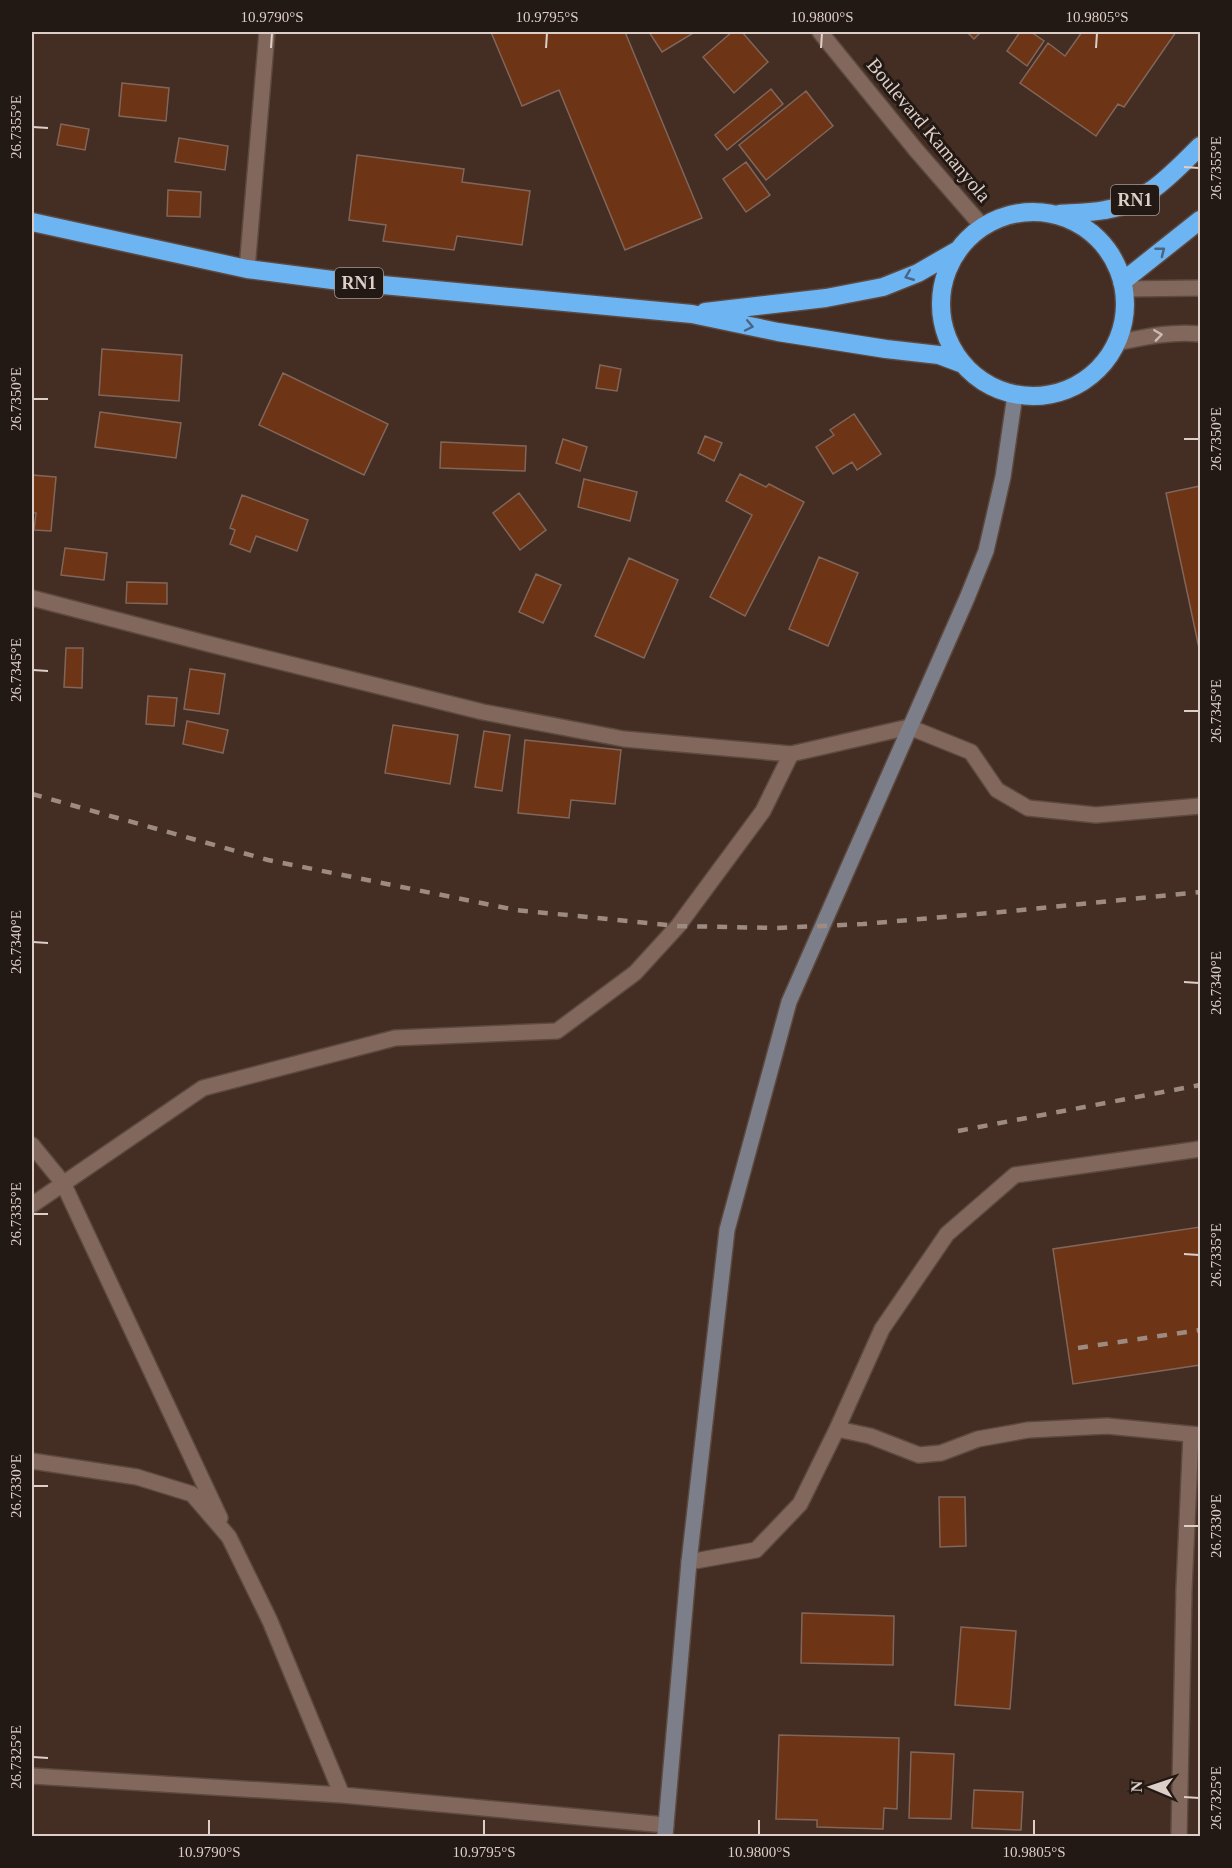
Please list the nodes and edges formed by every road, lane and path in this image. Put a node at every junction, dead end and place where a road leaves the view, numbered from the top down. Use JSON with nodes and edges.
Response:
{"nodes":[{"id":1,"x":267,"y":32,"type":"edge"},
{"id":2,"x":820,"y":32,"type":"edge"},
{"id":3,"x":1200,"y":146,"type":"edge"},
{"id":4,"x":1051,"y":214,"type":"junction"},
{"id":5,"x":1200,"y":220,"type":"edge"},
{"id":6,"x":32,"y":222,"type":"edge"},
{"id":7,"x":983,"y":227,"type":"junction"},
{"id":8,"x":960,"y":249,"type":"junction"},
{"id":9,"x":247,"y":269,"type":"junction"},
{"id":10,"x":1123,"y":285,"type":"junction"},
{"id":11,"x":1200,"y":288,"type":"edge"},
{"id":12,"x":692,"y":314,"type":"junction"},
{"id":13,"x":1200,"y":334,"type":"edge"},
{"id":14,"x":1116,"y":343,"type":"junction"},
{"id":15,"x":963,"y":364,"type":"junction"},
{"id":16,"x":1015,"y":395,"type":"junction"},
{"id":17,"x":32,"y":598,"type":"edge"},
{"id":18,"x":909,"y":727,"type":"junction"},
{"id":19,"x":791,"y":754,"type":"junction"},
{"id":20,"x":1200,"y":806,"type":"edge"},
{"id":21,"x":32,"y":1145,"type":"edge"},
{"id":22,"x":1200,"y":1149,"type":"edge"},
{"id":23,"x":63,"y":1183,"type":"junction"},
{"id":24,"x":32,"y":1205,"type":"edge"},
{"id":25,"x":837,"y":1429,"type":"junction"},
{"id":26,"x":1196,"y":1435,"type":"edge"},
{"id":27,"x":32,"y":1461,"type":"edge"},
{"id":28,"x":229,"y":1538,"type":"junction"},
{"id":29,"x":689,"y":1562,"type":"junction"},
{"id":30,"x":32,"y":1776,"type":"edge"},
{"id":31,"x":342,"y":1795,"type":"junction"},
{"id":32,"x":665,"y":1831,"type":"edge"},
{"id":33,"x":1179,"y":1836,"type":"edge"}],
"edges":[{"from":1,"to":9,"type":"street"},
{"from":2,"to":7,"type":"street","name":"Boulevard Kamanyola"},
{"from":3,"to":4,"type":"highway","number":"RN1"},
{"from":4,"to":7,"type":"highway"},
{"from":4,"to":10,"type":"highway"},
{"from":10,"to":5,"type":"highway","one_way":true},
{"from":6,"to":9,"type":"highway","number":"RN1"},
{"from":7,"to":8,"type":"highway"},
{"from":8,"to":12,"type":"highway","number":"RN1","one_way":true},
{"from":8,"to":15,"type":"highway"},
{"from":9,"to":12,"type":"highway","number":"RN1"},
{"from":10,"to":11,"type":"street"},
{"from":10,"to":14,"type":"highway"},
{"from":12,"to":15,"type":"highway","number":"RN1","one_way":true},
{"from":14,"to":13,"type":"street","one_way":true},
{"from":14,"to":16,"type":"highway"},
{"from":15,"to":16,"type":"highway"},
{"from":16,"to":18,"type":"street"},
{"from":17,"to":19,"type":"street"},
{"from":18,"to":19,"type":"street"},
{"from":18,"to":20,"type":"street"},
{"from":18,"to":29,"type":"street"},
{"from":19,"to":23,"type":"street"},
{"from":21,"to":23,"type":"street"},
{"from":22,"to":25,"type":"street"},
{"from":23,"to":24,"type":"street"},
{"from":23,"to":28,"type":"street"},
{"from":25,"to":26,"type":"street"},
{"from":25,"to":29,"type":"street"},
{"from":26,"to":33,"type":"street"},
{"from":27,"to":28,"type":"street"},
{"from":28,"to":31,"type":"street"},
{"from":29,"to":32,"type":"street"},
{"from":30,"to":31,"type":"street"},
{"from":31,"to":32,"type":"street"}]}
